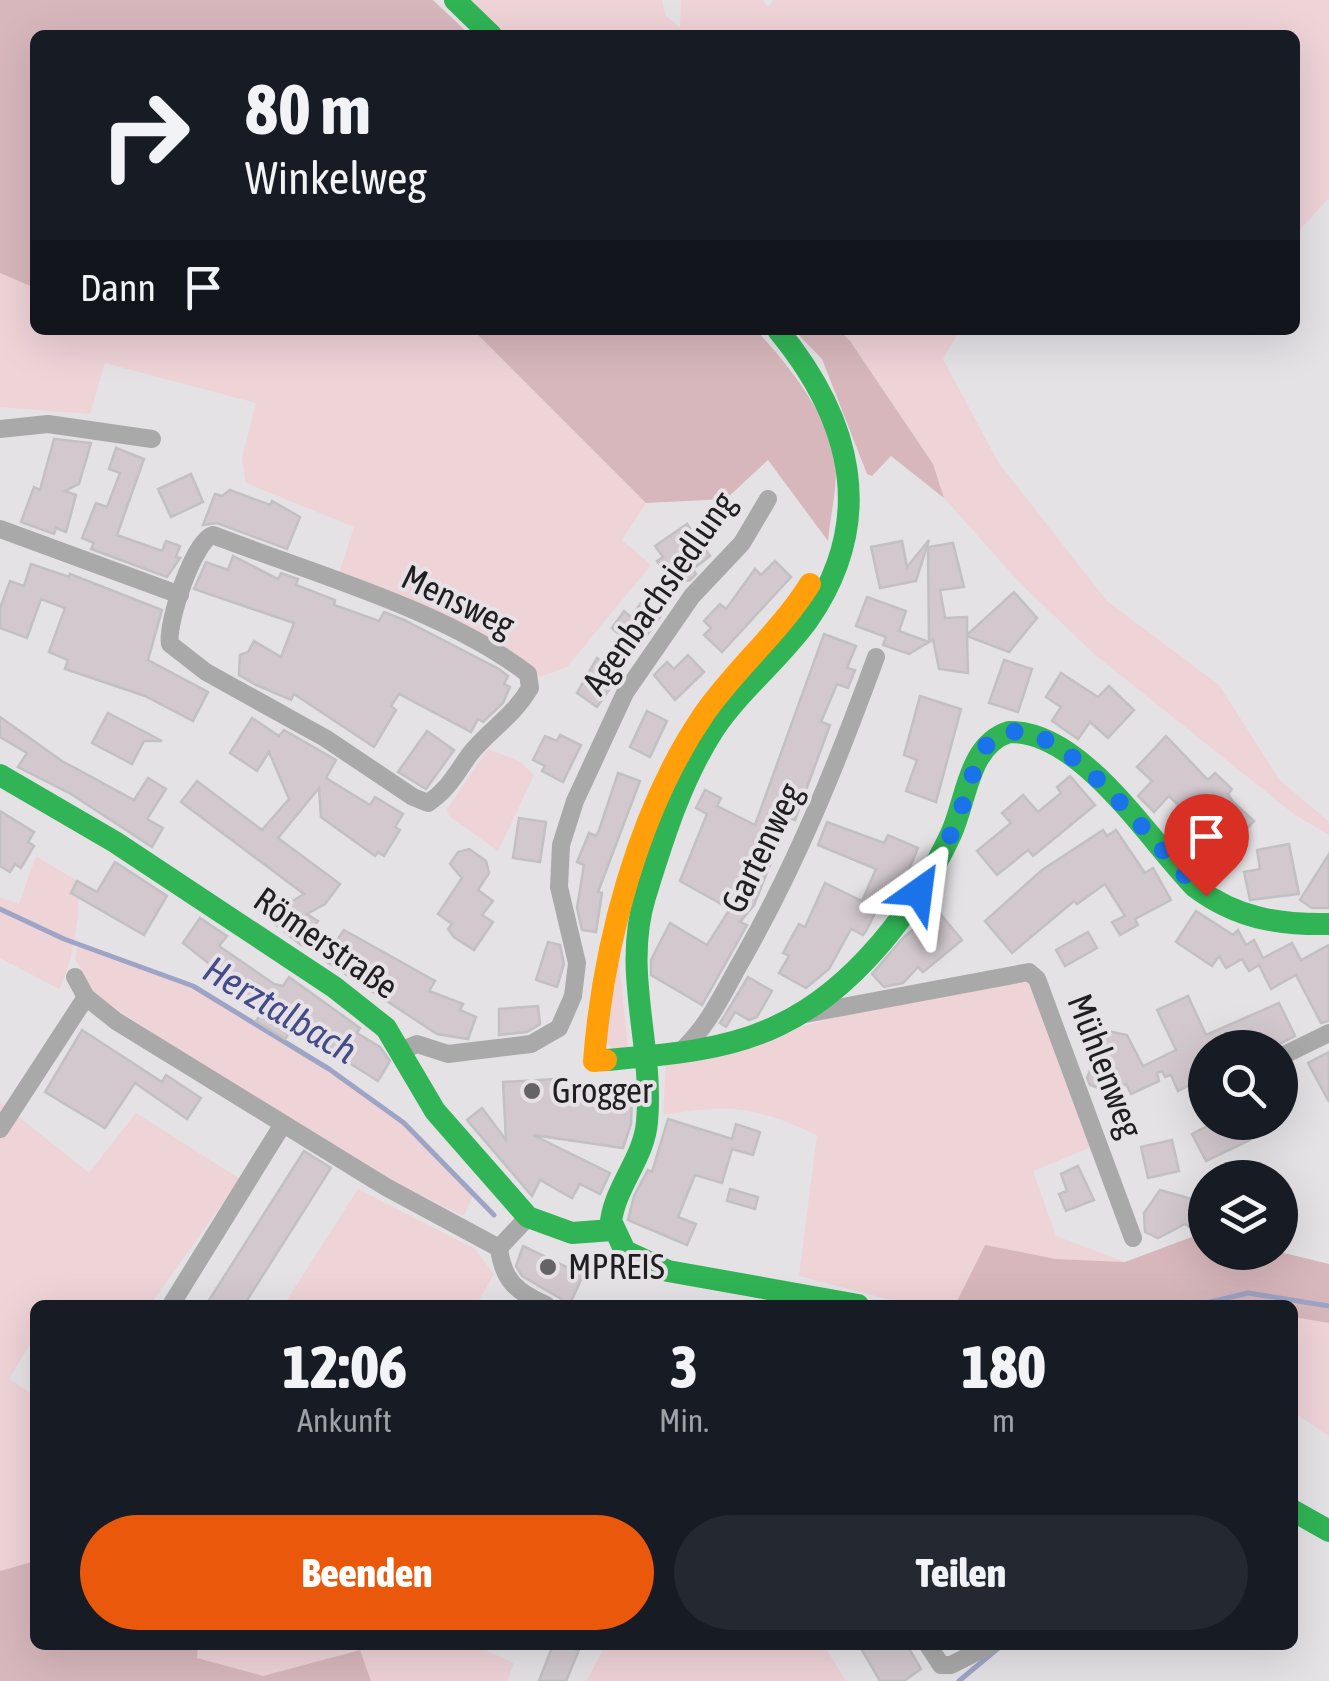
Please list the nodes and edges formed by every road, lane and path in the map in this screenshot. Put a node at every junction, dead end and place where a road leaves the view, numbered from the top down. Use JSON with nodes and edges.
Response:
{"nodes":[{"id":1,"x":455,"y":0,"type":"edge"},
{"id":2,"x":486,"y":30,"type":"edge"},
{"id":3,"x":782,"y":335,"type":"edge"},
{"id":4,"x":0,"y":429,"type":"edge"},
{"id":5,"x":152,"y":439,"type":"dead end"},
{"id":6,"x":768,"y":498,"type":"dead end"},
{"id":7,"x":0,"y":529,"type":"edge"},
{"id":8,"x":810,"y":584,"type":"dead end"},
{"id":9,"x":180,"y":594,"type":"junction"},
{"id":10,"x":876,"y":657,"type":"dead end"},
{"id":11,"x":0,"y":775,"type":"edge"},
{"id":12,"x":1329,"y":924,"type":"edge"},
{"id":13,"x":74,"y":977,"type":"dead end"},
{"id":14,"x":86,"y":997,"type":"junction"},
{"id":15,"x":799,"y":1015,"type":"junction"},
{"id":16,"x":1329,"y":1032,"type":"edge"},
{"id":17,"x":1298,"y":1048,"type":"edge"},
{"id":18,"x":403,"y":1050,"type":"junction"},
{"id":19,"x":680,"y":1052,"type":"junction"},
{"id":20,"x":642,"y":1057,"type":"junction"},
{"id":21,"x":283,"y":1124,"type":"junction"},
{"id":22,"x":0,"y":1129,"type":"edge"},
{"id":23,"x":528,"y":1217,"type":"junction"},
{"id":24,"x":612,"y":1230,"type":"junction"},
{"id":25,"x":1133,"y":1238,"type":"dead end"},
{"id":26,"x":499,"y":1248,"type":"junction"},
{"id":27,"x":174,"y":1300,"type":"edge"},
{"id":28,"x":536,"y":1300,"type":"edge"},
{"id":29,"x":829,"y":1300,"type":"edge"},
{"id":30,"x":1298,"y":1513,"type":"edge"},
{"id":31,"x":1329,"y":1530,"type":"edge"},
{"id":32,"x":931,"y":1650,"type":"edge"},
{"id":33,"x":980,"y":1650,"type":"edge"}],
"edges":[{"from":1,"to":2,"type":"street"},
{"from":3,"to":20,"type":"street"},
{"from":4,"to":5,"type":"street"},
{"from":6,"to":18,"type":"street","name":"Agenbachsiedlung"},
{"from":7,"to":9,"type":"street"},
{"from":8,"to":20,"type":"street"},
{"from":9,"to":9,"type":"street","name":"Mensweg"},
{"from":10,"to":19,"type":"street","name":"Gartenweg"},
{"from":11,"to":18,"type":"street","name":"Römerstraße"},
{"from":12,"to":15,"type":"street"},
{"from":13,"to":14,"type":"street"},
{"from":14,"to":21,"type":"street"},
{"from":14,"to":22,"type":"street"},
{"from":15,"to":19,"type":"street"},
{"from":15,"to":25,"type":"street","name":"Mühlenweg"},
{"from":16,"to":17,"type":"street"},
{"from":18,"to":23,"type":"street","name":"Römerstraße"},
{"from":19,"to":20,"type":"street"},
{"from":20,"to":24,"type":"street"},
{"from":21,"to":26,"type":"street"},
{"from":21,"to":27,"type":"street"},
{"from":23,"to":24,"type":"street"},
{"from":23,"to":26,"type":"street"},
{"from":24,"to":29,"type":"street"},
{"from":26,"to":28,"type":"street"},
{"from":30,"to":31,"type":"street"},
{"from":32,"to":33,"type":"street"}]}
